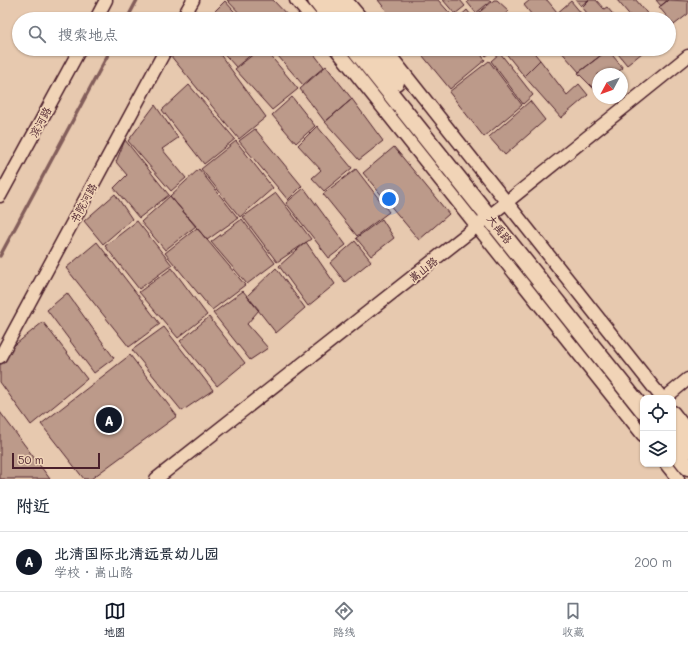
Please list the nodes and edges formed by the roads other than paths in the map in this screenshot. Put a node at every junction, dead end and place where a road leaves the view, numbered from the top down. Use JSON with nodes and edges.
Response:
{"nodes":[{"id":1,"x":106,"y":0,"type":"edge"},
{"id":2,"x":193,"y":0,"type":"edge"},
{"id":3,"x":296,"y":0,"type":"edge"},
{"id":4,"x":316,"y":0,"type":"edge"},
{"id":5,"x":331,"y":0,"type":"edge"},
{"id":6,"x":346,"y":0,"type":"edge"},
{"id":7,"x":100,"y":12,"type":"edge"},
{"id":8,"x":186,"y":12,"type":"edge"},
{"id":9,"x":306,"y":12,"type":"edge"},
{"id":10,"x":326,"y":12,"type":"edge"},
{"id":11,"x":340,"y":12,"type":"edge"},
{"id":12,"x":356,"y":12,"type":"edge"},
{"id":13,"x":76,"y":56,"type":"edge"},
{"id":14,"x":162,"y":56,"type":"edge"},
{"id":15,"x":342,"y":56,"type":"edge"},
{"id":16,"x":362,"y":56,"type":"edge"},
{"id":17,"x":376,"y":56,"type":"edge"},
{"id":18,"x":390,"y":56,"type":"edge"},
{"id":19,"x":688,"y":56,"type":"edge"},
{"id":20,"x":0,"y":196,"type":"edge"},
{"id":21,"x":498,"y":209,"type":"junction"},
{"id":22,"x":477,"y":226,"type":"junction"},
{"id":23,"x":0,"y":358,"type":"edge"},
{"id":24,"x":688,"y":379,"type":"edge"},
{"id":25,"x":644,"y":395,"type":"edge"},
{"id":26,"x":660,"y":395,"type":"edge"},
{"id":27,"x":667,"y":395,"type":"edge"},
{"id":28,"x":640,"y":406,"type":"edge"},
{"id":29,"x":676,"y":416,"type":"edge"},
{"id":30,"x":640,"y":431,"type":"edge"},
{"id":31,"x":688,"y":431,"type":"edge"},
{"id":32,"x":676,"y":436,"type":"edge"},
{"id":33,"x":688,"y":450,"type":"edge"},
{"id":34,"x":676,"y":452,"type":"edge"},
{"id":35,"x":688,"y":466,"type":"edge"},
{"id":36,"x":668,"y":467,"type":"edge"},
{"id":37,"x":156,"y":479,"type":"edge"},
{"id":38,"x":678,"y":479,"type":"edge"}],
"edges":[{"from":1,"to":7,"type":"street"},
{"from":2,"to":8,"type":"street"},
{"from":3,"to":9,"type":"street"},
{"from":4,"to":10,"type":"main road"},
{"from":5,"to":11,"type":"main road"},
{"from":6,"to":12,"type":"street"},
{"from":13,"to":20,"type":"street","name":"滨河路"},
{"from":14,"to":23,"type":"street","name":"书院河路"},
{"from":15,"to":22,"type":"street"},
{"from":16,"to":21,"type":"main road","name":"大禹路"},
{"from":17,"to":21,"type":"main road","name":"大禹路"},
{"from":18,"to":21,"type":"street"},
{"from":19,"to":21,"type":"street","name":"嵩山路"},
{"from":21,"to":22,"type":"street","name":"嵩山路"},
{"from":21,"to":25,"type":"main road","name":"大禹路"},
{"from":21,"to":26,"type":"street"},
{"from":21,"to":28,"type":"main road","name":"大禹路"},
{"from":22,"to":30,"type":"street"},
{"from":22,"to":37,"type":"street","name":"嵩山路"},
{"from":24,"to":27,"type":"street"},
{"from":29,"to":31,"type":"street"},
{"from":32,"to":33,"type":"main road"},
{"from":34,"to":35,"type":"main road"},
{"from":36,"to":38,"type":"street"}]}
